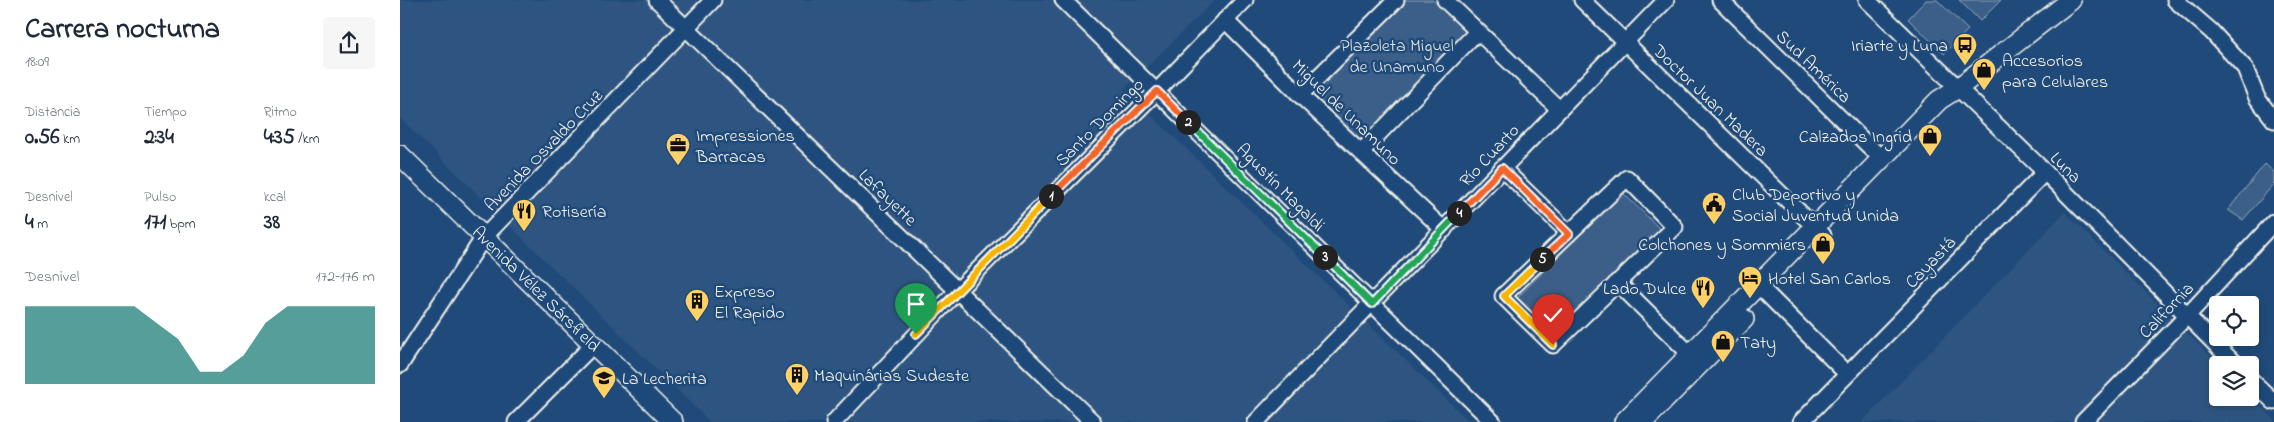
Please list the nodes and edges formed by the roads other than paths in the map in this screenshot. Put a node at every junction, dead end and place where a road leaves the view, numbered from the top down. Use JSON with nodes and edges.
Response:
{"nodes":[{"id":1,"x":657,"y":0,"type":"edge"},
{"id":2,"x":713,"y":0,"type":"edge"},
{"id":3,"x":1063,"y":0,"type":"edge"},
{"id":4,"x":1245,"y":0,"type":"edge"},
{"id":5,"x":1396,"y":0,"type":"edge"},
{"id":6,"x":1445,"y":0,"type":"edge"},
{"id":7,"x":1582,"y":0,"type":"edge"},
{"id":8,"x":1666,"y":0,"type":"edge"},
{"id":9,"x":1720,"y":0,"type":"edge"},
{"id":10,"x":1867,"y":0,"type":"edge"},
{"id":11,"x":2071,"y":0,"type":"edge"},
{"id":12,"x":2175,"y":0,"type":"edge"},
{"id":13,"x":1225,"y":20,"type":"junction"},
{"id":14,"x":686,"y":28,"type":"junction"},
{"id":15,"x":1477,"y":32,"type":"junction"},
{"id":16,"x":1625,"y":42,"type":"junction"},
{"id":17,"x":1958,"y":88,"type":"junction"},
{"id":18,"x":1157,"y":91,"type":"junction"},
{"id":19,"x":1300,"y":95,"type":"junction"},
{"id":20,"x":1559,"y":109,"type":"junction"},
{"id":21,"x":2274,"y":120,"type":"edge"},
{"id":22,"x":1361,"y":152,"type":"junction"},
{"id":23,"x":400,"y":155,"type":"edge"},
{"id":24,"x":1881,"y":158,"type":"junction"},
{"id":25,"x":1502,"y":168,"type":"junction"},
{"id":26,"x":2045,"y":172,"type":"junction"},
{"id":27,"x":2274,"y":222,"type":"edge"},
{"id":28,"x":1444,"y":230,"type":"junction"},
{"id":29,"x":1819,"y":231,"type":"junction"},
{"id":30,"x":1569,"y":234,"type":"junction"},
{"id":31,"x":484,"y":238,"type":"junction"},
{"id":32,"x":1617,"y":282,"type":"junction"},
{"id":33,"x":958,"y":290,"type":"junction"},
{"id":34,"x":1763,"y":290,"type":"junction"},
{"id":35,"x":1372,"y":304,"type":"junction"},
{"id":36,"x":2188,"y":315,"type":"junction"},
{"id":37,"x":592,"y":345,"type":"junction"},
{"id":38,"x":2227,"y":356,"type":"edge"},
{"id":39,"x":1695,"y":359,"type":"junction"},
{"id":40,"x":400,"y":365,"type":"edge"},
{"id":41,"x":1847,"y":374,"type":"junction"},
{"id":42,"x":2259,"y":388,"type":"edge"},
{"id":43,"x":2274,"y":402,"type":"edge"},
{"id":44,"x":516,"y":422,"type":"edge"},
{"id":45,"x":673,"y":422,"type":"edge"},
{"id":46,"x":834,"y":422,"type":"edge"},
{"id":47,"x":1093,"y":422,"type":"edge"},
{"id":48,"x":1256,"y":422,"type":"edge"},
{"id":49,"x":1493,"y":422,"type":"edge"},
{"id":50,"x":1624,"y":422,"type":"edge"},
{"id":51,"x":1643,"y":422,"type":"edge"},
{"id":52,"x":1801,"y":422,"type":"edge"},
{"id":53,"x":2083,"y":422,"type":"edge"}],
"edges":[{"from":1,"to":14,"type":"street","name":"Lafayette"},
{"from":2,"to":14,"type":"street","name":"Avenida Osvaldo Cruz"},
{"from":3,"to":18,"type":"street","name":"Agustín Magaldi"},
{"from":4,"to":13,"type":"street","name":"Santo Domingo"},
{"from":5,"to":19,"type":"street"},
{"from":6,"to":15,"type":"street"},
{"from":7,"to":16,"type":"street","name":"Doctor Juan Madera"},
{"from":8,"to":16,"type":"street","name":"Río Cuarto"},
{"from":9,"to":24,"type":"street","name":"Sud América"},
{"from":10,"to":17,"type":"street","name":"Luna"},
{"from":11,"to":17,"type":"main road"},
{"from":12,"to":21,"type":"street"},
{"from":13,"to":18,"type":"street","name":"Santo Domingo"},
{"from":13,"to":19,"type":"street","name":"Miguel de Unamuno"},
{"from":14,"to":31,"type":"street","name":"Avenida Osvaldo Cruz"},
{"from":14,"to":33,"type":"street","name":"Lafayette"},
{"from":15,"to":20,"type":"street"},
{"from":15,"to":22,"type":"street"},
{"from":16,"to":20,"type":"street","name":"Río Cuarto"},
{"from":16,"to":29,"type":"street","name":"Doctor Juan Madera"},
{"from":17,"to":24,"type":"main road"},
{"from":17,"to":26,"type":"street","name":"Luna"},
{"from":17,"to":29,"type":"main road"},
{"from":18,"to":33,"type":"street","name":"Santo Domingo"},
{"from":18,"to":35,"type":"street","name":"Agustín Magaldi"},
{"from":19,"to":22,"type":"street","name":"Miguel de Unamuno"},
{"from":20,"to":25,"type":"street","name":"Río Cuarto"},
{"from":22,"to":28,"type":"street","name":"Miguel de Unamuno"},
{"from":23,"to":31,"type":"main road","name":"Avenida Vélez Sársfield"},
{"from":24,"to":29,"type":"main road"},
{"from":25,"to":28,"type":"street","name":"Río Cuarto"},
{"from":25,"to":30,"type":"street"},
{"from":26,"to":36,"type":"street","name":"Luna"},
{"from":26,"to":41,"type":"street","name":"Cayastá"},
{"from":27,"to":36,"type":"street","name":"California"},
{"from":28,"to":35,"type":"street","name":"Río Cuarto"},
{"from":29,"to":34,"type":"main road"},
{"from":30,"to":32,"type":"street"},
{"from":30,"to":32,"type":"street"},
{"from":31,"to":37,"type":"main road","name":"Avenida Vélez Sársfield"},
{"from":31,"to":40,"type":"street","name":"Avenida Osvaldo Cruz"},
{"from":32,"to":39,"type":"street"},
{"from":33,"to":46,"type":"street","name":"Santo Domingo"},
{"from":33,"to":47,"type":"street","name":"Lafayette"},
{"from":34,"to":39,"type":"main road"},
{"from":34,"to":41,"type":"street"},
{"from":35,"to":48,"type":"street","name":"Río Cuarto"},
{"from":35,"to":49,"type":"street","name":"Agustín Magaldi"},
{"from":36,"to":38,"type":"street","name":"Luna"},
{"from":36,"to":53,"type":"street","name":"California"},
{"from":37,"to":44,"type":"street"},
{"from":37,"to":45,"type":"main road","name":"Avenida Vélez Sársfield"},
{"from":39,"to":50,"type":"main road"},
{"from":39,"to":51,"type":"main road"},
{"from":41,"to":52,"type":"street","name":"Cayastá"},
{"from":42,"to":43,"type":"street"}]}
